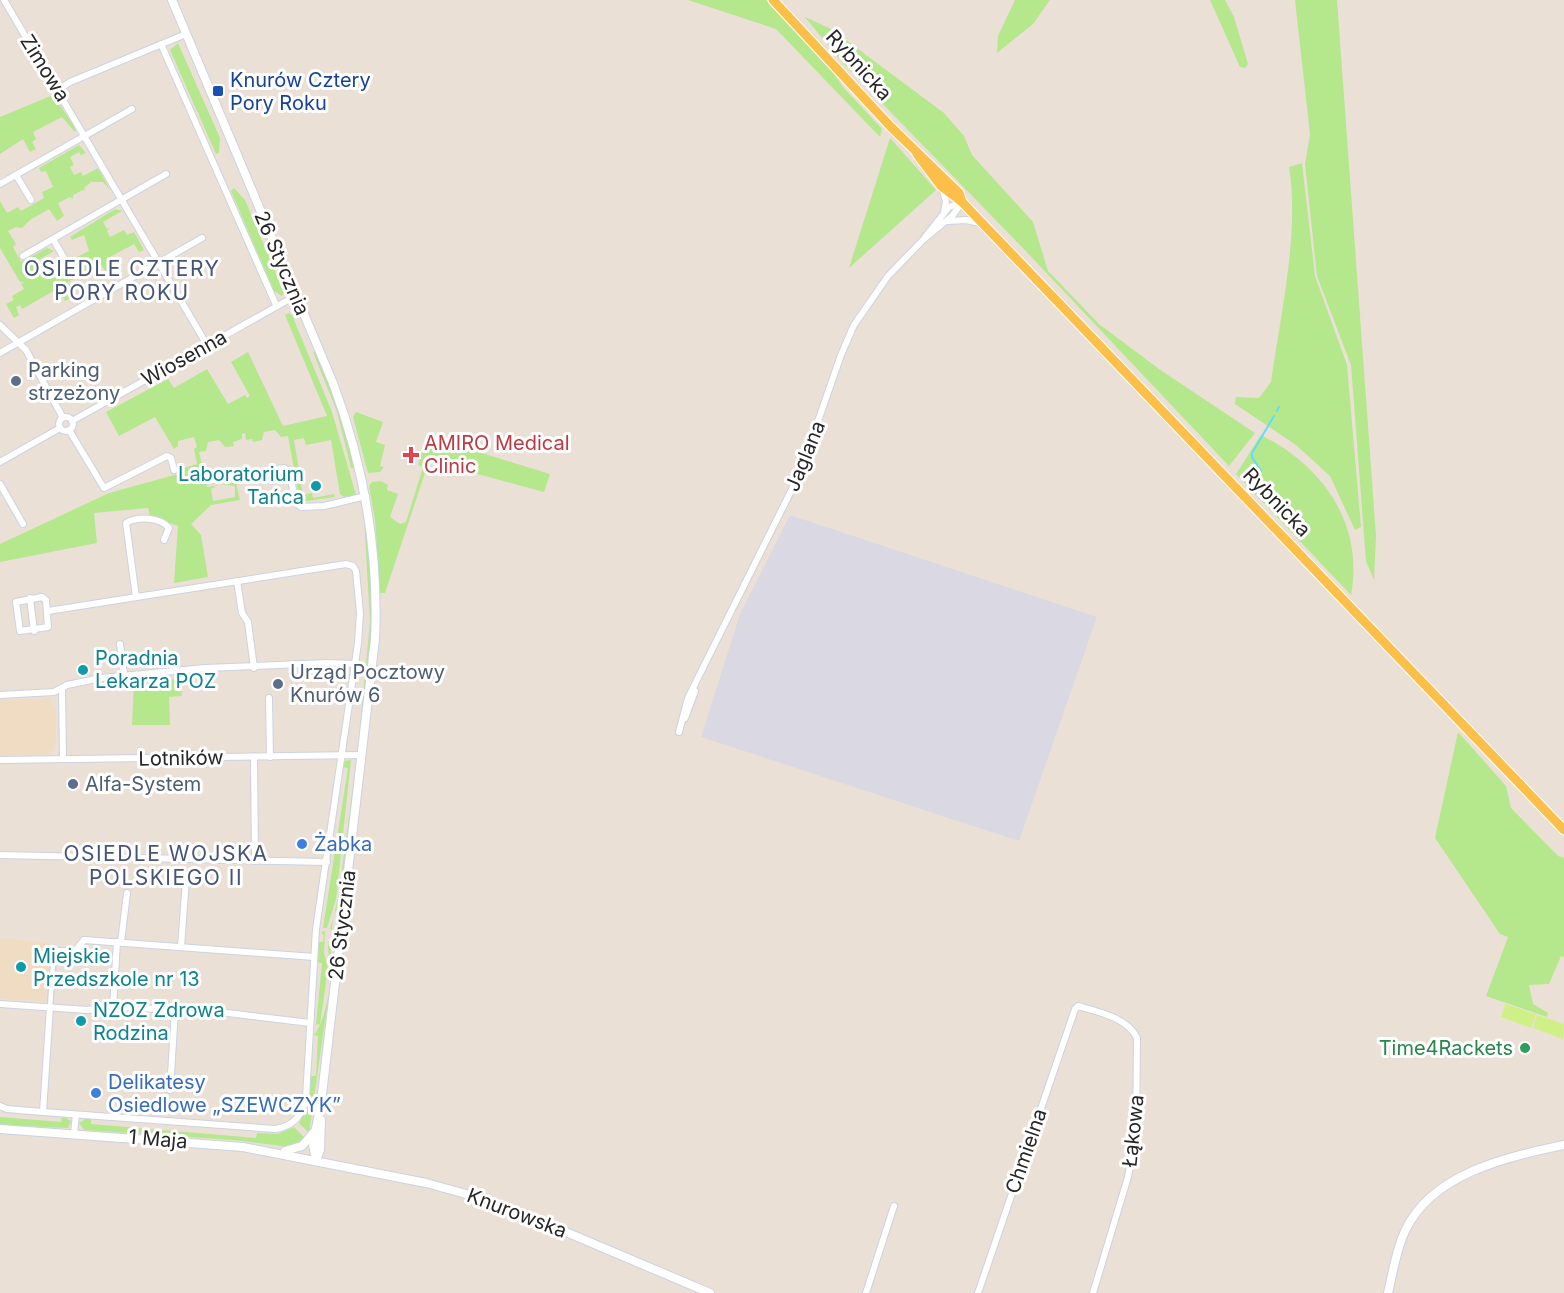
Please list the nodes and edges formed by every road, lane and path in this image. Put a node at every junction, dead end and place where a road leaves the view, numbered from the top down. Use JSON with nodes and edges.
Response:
{"nodes":[{"id":1,"x":4,"y":0,"type":"edge"},
{"id":2,"x":172,"y":0,"type":"edge"},
{"id":3,"x":773,"y":0,"type":"edge"},
{"id":4,"x":186,"y":34,"type":"junction"},
{"id":5,"x":161,"y":44,"type":"junction"},
{"id":6,"x":58,"y":90,"type":"junction"},
{"id":7,"x":132,"y":109,"type":"dead end"},
{"id":8,"x":86,"y":135,"type":"junction"},
{"id":9,"x":917,"y":154,"type":"junction"},
{"id":10,"x":166,"y":174,"type":"dead end"},
{"id":11,"x":16,"y":175,"type":"junction"},
{"id":12,"x":0,"y":184,"type":"edge"},
{"id":13,"x":941,"y":186,"type":"junction"},
{"id":14,"x":123,"y":199,"type":"junction"},
{"id":15,"x":31,"y":200,"type":"dead end"},
{"id":16,"x":962,"y":202,"type":"junction"},
{"id":17,"x":944,"y":213,"type":"junction"},
{"id":18,"x":948,"y":221,"type":"junction"},
{"id":19,"x":984,"y":224,"type":"junction"},
{"id":20,"x":202,"y":238,"type":"dead end"},
{"id":21,"x":53,"y":239,"type":"junction"},
{"id":22,"x":924,"y":240,"type":"junction"},
{"id":23,"x":23,"y":256,"type":"dead end"},
{"id":24,"x":159,"y":263,"type":"junction"},
{"id":25,"x":68,"y":265,"type":"dead end"},
{"id":26,"x":297,"y":295,"type":"junction"},
{"id":27,"x":276,"y":305,"type":"junction"},
{"id":28,"x":0,"y":325,"type":"edge"},
{"id":29,"x":18,"y":343,"type":"junction"},
{"id":30,"x":207,"y":345,"type":"junction"},
{"id":31,"x":0,"y":353,"type":"edge"},
{"id":32,"x":63,"y":418,"type":"junction"},
{"id":33,"x":72,"y":421,"type":"junction"},
{"id":34,"x":60,"y":428,"type":"junction"},
{"id":35,"x":69,"y":430,"type":"junction"},
{"id":36,"x":0,"y":462,"type":"edge"},
{"id":37,"x":174,"y":470,"type":"dead end"},
{"id":38,"x":207,"y":481,"type":"dead end"},
{"id":39,"x":0,"y":484,"type":"edge"},
{"id":40,"x":366,"y":496,"type":"junction"},
{"id":41,"x":23,"y":524,"type":"dead end"},
{"id":42,"x":164,"y":540,"type":"dead end"},
{"id":43,"x":237,"y":581,"type":"junction"},
{"id":44,"x":136,"y":597,"type":"junction"},
{"id":45,"x":30,"y":598,"type":"junction"},
{"id":46,"x":48,"y":611,"type":"junction"},
{"id":47,"x":34,"y":631,"type":"junction"},
{"id":48,"x":120,"y":644,"type":"dead end"},
{"id":49,"x":355,"y":664,"type":"junction"},
{"id":50,"x":254,"y":668,"type":"junction"},
{"id":51,"x":124,"y":675,"type":"junction"},
{"id":52,"x":62,"y":688,"type":"junction"},
{"id":53,"x":0,"y":695,"type":"edge"},
{"id":54,"x":270,"y":698,"type":"dead end"},
{"id":55,"x":679,"y":732,"type":"dead end"},
{"id":56,"x":361,"y":755,"type":"junction"},
{"id":57,"x":342,"y":756,"type":"junction"},
{"id":58,"x":254,"y":757,"type":"junction"},
{"id":59,"x":270,"y":757,"type":"junction"},
{"id":60,"x":63,"y":759,"type":"junction"},
{"id":61,"x":0,"y":760,"type":"edge"},
{"id":62,"x":1564,"y":830,"type":"edge"},
{"id":63,"x":0,"y":855,"type":"edge"},
{"id":64,"x":255,"y":861,"type":"junction"},
{"id":65,"x":327,"y":862,"type":"junction"},
{"id":66,"x":186,"y":879,"type":"dead end"},
{"id":67,"x":127,"y":892,"type":"dead end"},
{"id":68,"x":119,"y":942,"type":"junction"},
{"id":69,"x":182,"y":947,"type":"junction"},
{"id":70,"x":54,"y":951,"type":"joint"},
{"id":71,"x":314,"y":957,"type":"junction"},
{"id":72,"x":0,"y":1004,"type":"edge"},
{"id":73,"x":50,"y":1007,"type":"junction"},
{"id":74,"x":113,"y":1007,"type":"junction"},
{"id":75,"x":175,"y":1010,"type":"junction"},
{"id":76,"x":1075,"y":1010,"type":"joint"},
{"id":77,"x":310,"y":1023,"type":"junction"},
{"id":78,"x":170,"y":1090,"type":"dead end"},
{"id":79,"x":321,"y":1103,"type":"junction"},
{"id":80,"x":0,"y":1106,"type":"edge"},
{"id":81,"x":43,"y":1112,"type":"junction"},
{"id":82,"x":76,"y":1115,"type":"junction"},
{"id":83,"x":0,"y":1129,"type":"edge"},
{"id":84,"x":315,"y":1131,"type":"junction"},
{"id":85,"x":74,"y":1133,"type":"junction"},
{"id":86,"x":321,"y":1144,"type":"junction"},
{"id":87,"x":1564,"y":1145,"type":"edge"},
{"id":88,"x":271,"y":1152,"type":"junction"},
{"id":89,"x":316,"y":1160,"type":"junction"},
{"id":90,"x":351,"y":1167,"type":"junction"},
{"id":91,"x":894,"y":1206,"type":"dead end"},
{"id":92,"x":710,"y":1293,"type":"edge"},
{"id":93,"x":866,"y":1293,"type":"edge"},
{"id":94,"x":978,"y":1293,"type":"edge"},
{"id":95,"x":1094,"y":1293,"type":"edge"},
{"id":96,"x":1388,"y":1293,"type":"edge"}],
"edges":[{"from":1,"to":6,"type":"street","name":"Zimowa"},
{"from":2,"to":4,"type":"street","name":"26 Stycznia"},
{"from":3,"to":9,"type":"main road","name":"Rybnicka"},
{"from":4,"to":5,"type":"street"},
{"from":4,"to":26,"type":"street","name":"26 Stycznia"},
{"from":5,"to":6,"type":"street"},
{"from":5,"to":27,"type":"street","name":"26 Stycznia"},
{"from":6,"to":8,"type":"street","name":"Zimowa"},
{"from":7,"to":8,"type":"street"},
{"from":8,"to":11,"type":"street"},
{"from":8,"to":14,"type":"street","name":"Zimowa"},
{"from":9,"to":13,"type":"main road","name":"Rybnicka"},
{"from":9,"to":16,"type":"main road","name":"Rybnicka"},
{"from":10,"to":14,"type":"street"},
{"from":11,"to":12,"type":"street"},
{"from":11,"to":15,"type":"street"},
{"from":13,"to":16,"type":"main road","name":"Rybnicka"},
{"from":13,"to":17,"type":"street"},
{"from":14,"to":21,"type":"street"},
{"from":14,"to":24,"type":"street","name":"Zimowa"},
{"from":16,"to":17,"type":"street","name":"Jaglana"},
{"from":16,"to":18,"type":"street","name":"Jaglana"},
{"from":16,"to":19,"type":"main road","name":"Rybnicka"},
{"from":17,"to":22,"type":"street","name":"Jaglana"},
{"from":18,"to":19,"type":"street"},
{"from":18,"to":22,"type":"street","name":"Jaglana"},
{"from":19,"to":62,"type":"main road","name":"Rybnicka"},
{"from":20,"to":24,"type":"street"},
{"from":21,"to":23,"type":"street"},
{"from":21,"to":25,"type":"street"},
{"from":22,"to":55,"type":"street","name":"Jaglana"},
{"from":24,"to":29,"type":"street"},
{"from":24,"to":30,"type":"street","name":"Zimowa"},
{"from":26,"to":27,"type":"street","name":"Wiosenna"},
{"from":26,"to":40,"type":"street","name":"26 Stycznia"},
{"from":27,"to":30,"type":"street","name":"Wiosenna"},
{"from":28,"to":29,"type":"street"},
{"from":29,"to":31,"type":"street"},
{"from":29,"to":32,"type":"street"},
{"from":30,"to":33,"type":"street","name":"Wiosenna"},
{"from":32,"to":33,"type":"street"},
{"from":32,"to":34,"type":"street"},
{"from":33,"to":35,"type":"street"},
{"from":34,"to":35,"type":"street"},
{"from":34,"to":36,"type":"street"},
{"from":35,"to":37,"type":"street"},
{"from":38,"to":40,"type":"street"},
{"from":39,"to":41,"type":"street"},
{"from":40,"to":56,"type":"street","name":"26 Stycznia"},
{"from":42,"to":44,"type":"street"},
{"from":43,"to":44,"type":"street"},
{"from":43,"to":49,"type":"street"},
{"from":43,"to":50,"type":"street"},
{"from":44,"to":46,"type":"street"},
{"from":45,"to":46,"type":"street"},
{"from":45,"to":47,"type":"street"},
{"from":45,"to":47,"type":"street"},
{"from":46,"to":47,"type":"street"},
{"from":48,"to":51,"type":"street"},
{"from":49,"to":50,"type":"street"},
{"from":49,"to":57,"type":"street"},
{"from":50,"to":51,"type":"street"},
{"from":51,"to":52,"type":"street"},
{"from":52,"to":53,"type":"street"},
{"from":52,"to":60,"type":"street"},
{"from":54,"to":59,"type":"street"},
{"from":56,"to":57,"type":"street","name":"Lotników"},
{"from":56,"to":79,"type":"street","name":"26 Stycznia"},
{"from":57,"to":59,"type":"street","name":"Lotników"},
{"from":57,"to":65,"type":"street"},
{"from":58,"to":59,"type":"street","name":"Lotników"},
{"from":58,"to":60,"type":"street","name":"Lotników"},
{"from":58,"to":64,"type":"street"},
{"from":60,"to":61,"type":"street","name":"Lotników"},
{"from":63,"to":64,"type":"street"},
{"from":64,"to":65,"type":"street"},
{"from":65,"to":71,"type":"street"},
{"from":66,"to":69,"type":"street"},
{"from":67,"to":68,"type":"street"},
{"from":68,"to":69,"type":"street"},
{"from":68,"to":70,"type":"street"},
{"from":68,"to":74,"type":"street"},
{"from":69,"to":71,"type":"street"},
{"from":70,"to":73,"type":"street"},
{"from":71,"to":77,"type":"street"},
{"from":72,"to":73,"type":"street"},
{"from":73,"to":74,"type":"street"},
{"from":73,"to":81,"type":"street"},
{"from":74,"to":75,"type":"street"},
{"from":75,"to":77,"type":"street"},
{"from":75,"to":78,"type":"street"},
{"from":76,"to":94,"type":"street","name":"Chmielna"},
{"from":76,"to":95,"type":"street","name":"Łąkowa"},
{"from":77,"to":82,"type":"street"},
{"from":79,"to":84,"type":"street","name":"26 Stycznia"},
{"from":79,"to":86,"type":"street","name":"26 Stycznia"},
{"from":80,"to":81,"type":"street"},
{"from":81,"to":82,"type":"street"},
{"from":82,"to":85,"type":"street"},
{"from":83,"to":85,"type":"street","name":"1 Maja"},
{"from":84,"to":88,"type":"street"},
{"from":84,"to":89,"type":"street","name":"26 Stycznia"},
{"from":85,"to":88,"type":"street","name":"1 Maja"},
{"from":86,"to":89,"type":"street","name":"26 Stycznia"},
{"from":86,"to":90,"type":"street"},
{"from":87,"to":96,"type":"street"},
{"from":88,"to":89,"type":"street","name":"1 Maja"},
{"from":89,"to":90,"type":"street","name":"Knurowska"},
{"from":90,"to":92,"type":"street","name":"Knurowska"},
{"from":91,"to":93,"type":"street"}]}
